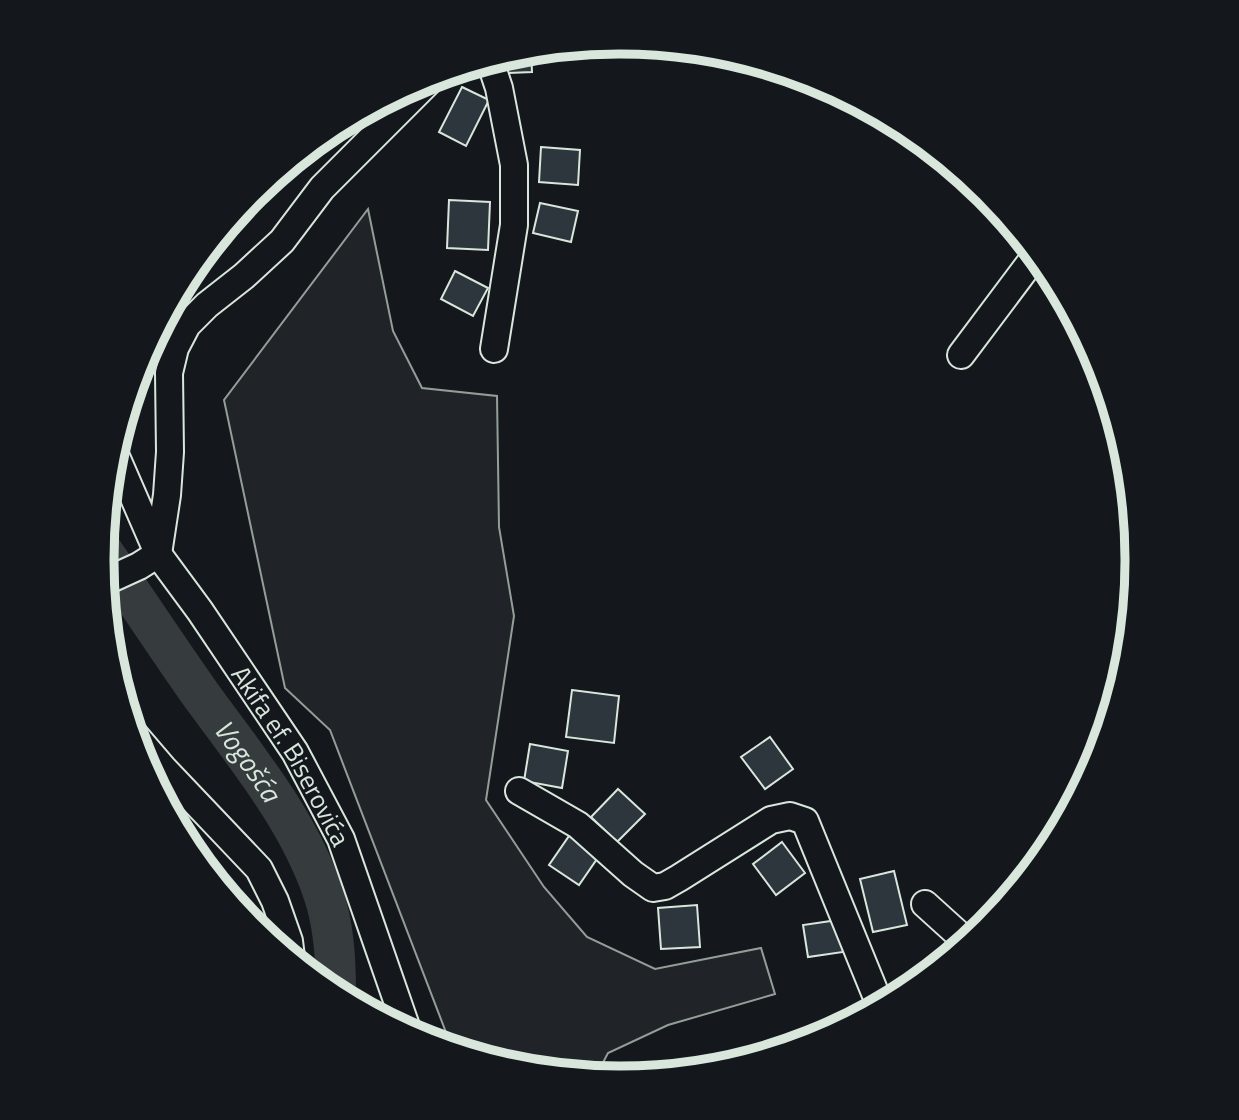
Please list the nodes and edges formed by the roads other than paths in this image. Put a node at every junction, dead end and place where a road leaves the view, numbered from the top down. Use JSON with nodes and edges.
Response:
{"nodes":[{"id":1,"x":493,"y":70,"type":"edge"},
{"id":2,"x":410,"y":100,"type":"edge"},
{"id":3,"x":1029,"y":264,"type":"edge"},
{"id":4,"x":494,"y":349,"type":"dead end"},
{"id":5,"x":961,"y":355,"type":"dead end"},
{"id":6,"x":121,"y":474,"type":"edge"},
{"id":7,"x":149,"y":560,"type":"junction"},
{"id":8,"x":115,"y":577,"type":"edge"},
{"id":9,"x":164,"y":780,"type":"edge"},
{"id":10,"x":519,"y":791,"type":"dead end"},
{"id":11,"x":925,"y":904,"type":"dead end"},
{"id":12,"x":959,"y":935,"type":"edge"},
{"id":13,"x":289,"y":943,"type":"edge"},
{"id":14,"x":876,"y":995,"type":"edge"},
{"id":15,"x":403,"y":1017,"type":"edge"}],
"edges":[{"from":1,"to":4,"type":"street"},
{"from":2,"to":7,"type":"street"},
{"from":3,"to":5,"type":"street"},
{"from":6,"to":7,"type":"street","name":"Akifa ef. Biserovića"},
{"from":7,"to":8,"type":"street"},
{"from":7,"to":15,"type":"street","name":"Akifa ef. Biserovića"},
{"from":9,"to":13,"type":"street"},
{"from":10,"to":14,"type":"street"},
{"from":11,"to":12,"type":"street"}]}
